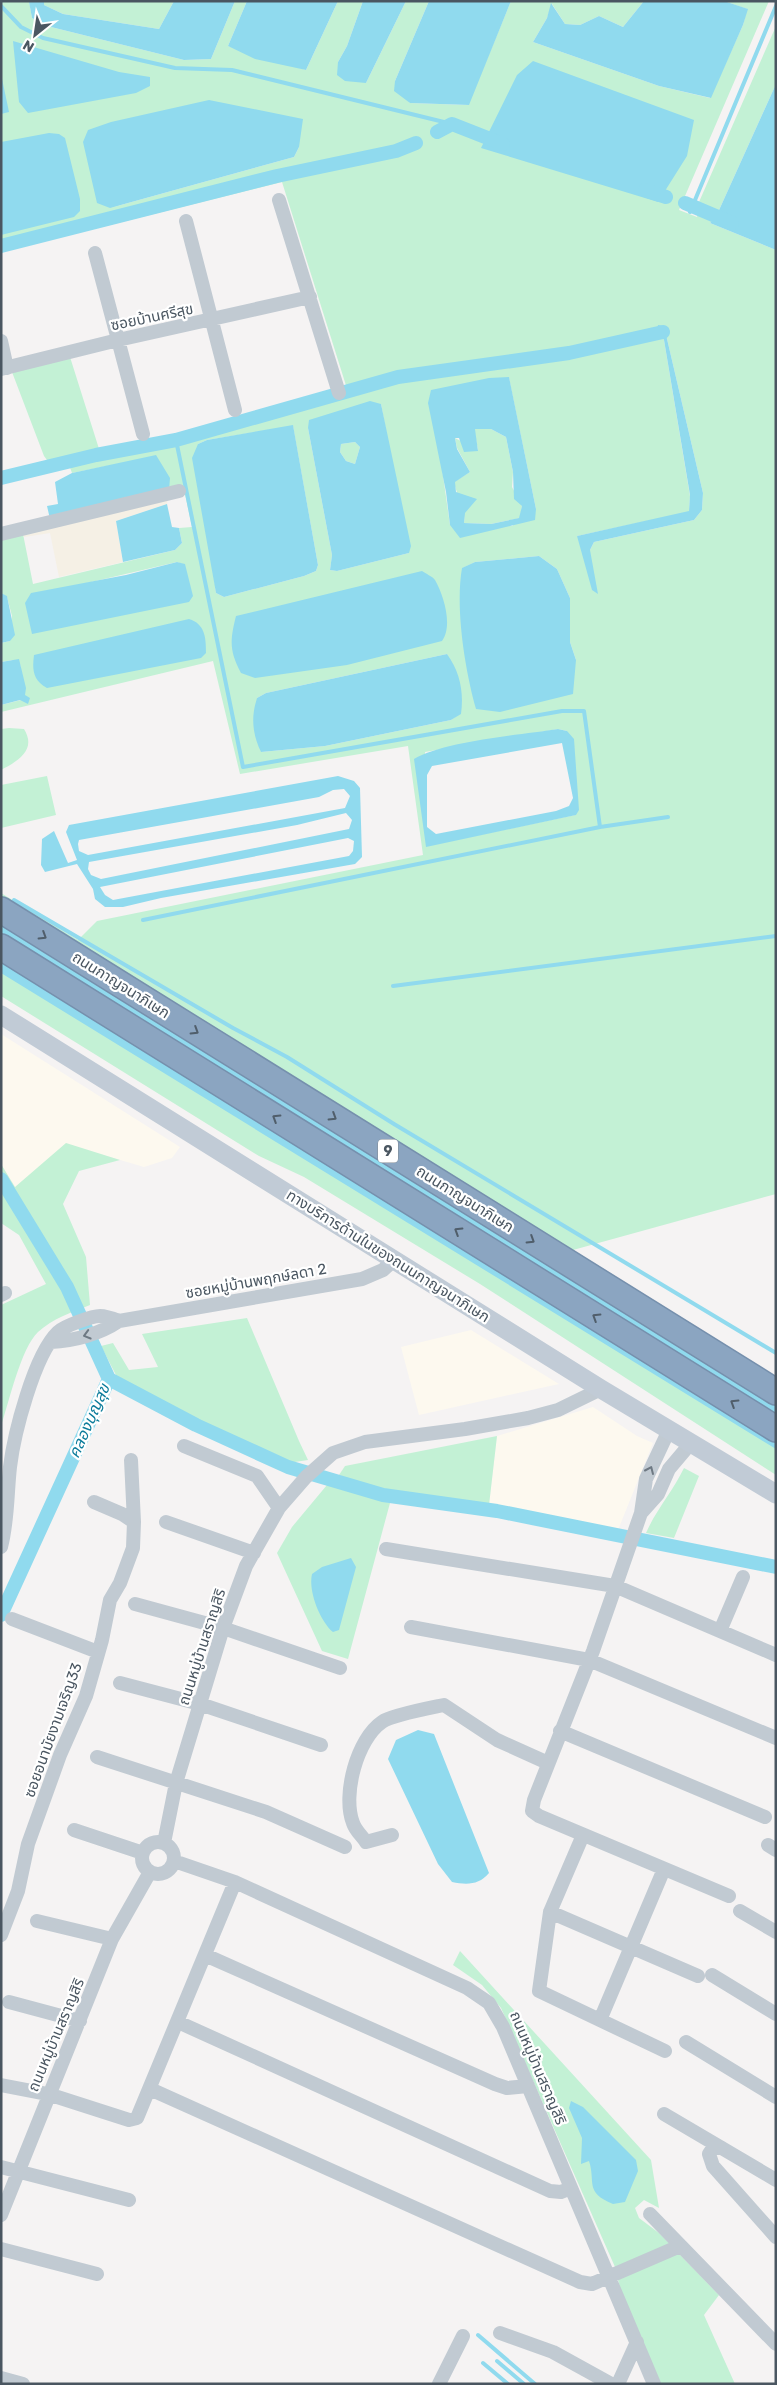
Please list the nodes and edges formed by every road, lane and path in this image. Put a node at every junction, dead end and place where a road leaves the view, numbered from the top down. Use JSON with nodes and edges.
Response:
{"nodes":[{"id":1,"x":279,"y":200,"type":"dead end"},
{"id":2,"x":186,"y":222,"type":"dead end"},
{"id":3,"x":95,"y":253,"type":"dead end"},
{"id":4,"x":310,"y":297,"type":"junction"},
{"id":5,"x":211,"y":321,"type":"junction"},
{"id":6,"x":118,"y":340,"type":"junction"},
{"id":7,"x":1,"y":341,"type":"edge"},
{"id":8,"x":4,"y":368,"type":"edge"},
{"id":9,"x":339,"y":393,"type":"dead end"},
{"id":10,"x":235,"y":410,"type":"dead end"},
{"id":11,"x":143,"y":434,"type":"dead end"},
{"id":12,"x":178,"y":491,"type":"dead end"},
{"id":13,"x":1,"y":534,"type":"edge"},
{"id":14,"x":1,"y":910,"type":"edge"},
{"id":15,"x":1,"y":947,"type":"edge"},
{"id":16,"x":1,"y":1015,"type":"edge"},
{"id":17,"x":394,"y":1260,"type":"junction"},
{"id":18,"x":119,"y":1321,"type":"junction"},
{"id":19,"x":66,"y":1334,"type":"junction"},
{"id":20,"x":601,"y":1388,"type":"junction"},
{"id":21,"x":776,"y":1392,"type":"edge"},
{"id":22,"x":776,"y":1429,"type":"edge"},
{"id":23,"x":668,"y":1430,"type":"junction"},
{"id":24,"x":691,"y":1443,"type":"junction"},
{"id":25,"x":184,"y":1446,"type":"dead end"},
{"id":26,"x":131,"y":1460,"type":"dead end"},
{"id":27,"x":5,"y":1478,"type":"edge"},
{"id":28,"x":776,"y":1494,"type":"edge"},
{"id":29,"x":94,"y":1502,"type":"dead end"},
{"id":30,"x":279,"y":1508,"type":"junction"},
{"id":31,"x":641,"y":1513,"type":"junction"},
{"id":32,"x":134,"y":1522,"type":"junction"},
{"id":33,"x":166,"y":1522,"type":"dead end"},
{"id":34,"x":1,"y":1547,"type":"edge"},
{"id":35,"x":386,"y":1549,"type":"dead end"},
{"id":36,"x":254,"y":1553,"type":"junction"},
{"id":37,"x":743,"y":1578,"type":"dead end"},
{"id":38,"x":615,"y":1586,"type":"junction"},
{"id":39,"x":135,"y":1604,"type":"dead end"},
{"id":40,"x":12,"y":1619,"type":"dead end"},
{"id":41,"x":411,"y":1627,"type":"dead end"},
{"id":42,"x":223,"y":1628,"type":"junction"},
{"id":43,"x":720,"y":1631,"type":"junction"},
{"id":44,"x":98,"y":1652,"type":"junction"},
{"id":45,"x":776,"y":1655,"type":"edge"},
{"id":46,"x":589,"y":1660,"type":"junction"},
{"id":47,"x":340,"y":1668,"type":"dead end"},
{"id":48,"x":120,"y":1683,"type":"dead end"},
{"id":49,"x":200,"y":1704,"type":"junction"},
{"id":50,"x":560,"y":1731,"type":"junction"},
{"id":51,"x":776,"y":1738,"type":"edge"},
{"id":52,"x":321,"y":1745,"type":"dead end"},
{"id":53,"x":97,"y":1757,"type":"dead end"},
{"id":54,"x":548,"y":1763,"type":"junction"},
{"id":55,"x":176,"y":1783,"type":"junction"},
{"id":56,"x":765,"y":1818,"type":"dead end"},
{"id":57,"x":74,"y":1830,"type":"dead end"},
{"id":58,"x":583,"y":1835,"type":"junction"},
{"id":59,"x":392,"y":1836,"type":"dead end"},
{"id":60,"x":164,"y":1843,"type":"junction"},
{"id":61,"x":345,"y":1847,"type":"dead end"},
{"id":62,"x":143,"y":1853,"type":"junction"},
{"id":63,"x":174,"y":1861,"type":"junction"},
{"id":64,"x":664,"y":1869,"type":"junction"},
{"id":65,"x":150,"y":1872,"type":"junction"},
{"id":66,"x":235,"y":1882,"type":"junction"},
{"id":67,"x":729,"y":1896,"type":"dead end"},
{"id":68,"x":740,"y":1911,"type":"dead end"},
{"id":69,"x":550,"y":1912,"type":"junction"},
{"id":70,"x":37,"y":1921,"type":"dead end"},
{"id":71,"x":776,"y":1932,"type":"edge"},
{"id":72,"x":1,"y":1935,"type":"edge"},
{"id":73,"x":112,"y":1939,"type":"junction"},
{"id":74,"x":631,"y":1947,"type":"junction"},
{"id":75,"x":205,"y":1955,"type":"junction"},
{"id":76,"x":9,"y":2002,"type":"dead end"},
{"id":77,"x":776,"y":2014,"type":"edge"},
{"id":78,"x":600,"y":2020,"type":"junction"},
{"id":79,"x":80,"y":2021,"type":"junction"},
{"id":80,"x":178,"y":2022,"type":"junction"},
{"id":81,"x":686,"y":2042,"type":"dead end"},
{"id":82,"x":665,"y":2050,"type":"dead end"},
{"id":83,"x":1,"y":2085,"type":"edge"},
{"id":84,"x":528,"y":2086,"type":"junction"},
{"id":85,"x":150,"y":2089,"type":"junction"},
{"id":86,"x":48,"y":2094,"type":"junction"},
{"id":87,"x":776,"y":2097,"type":"edge"},
{"id":88,"x":664,"y":2114,"type":"dead end"},
{"id":89,"x":722,"y":2148,"type":"junction"},
{"id":90,"x":1,"y":2167,"type":"edge"},
{"id":91,"x":19,"y":2171,"type":"junction"},
{"id":92,"x":776,"y":2180,"type":"edge"},
{"id":93,"x":571,"y":2188,"type":"junction"},
{"id":94,"x":129,"y":2200,"type":"dead end"},
{"id":95,"x":650,"y":2214,"type":"dead end"},
{"id":96,"x":1,"y":2215,"type":"edge"},
{"id":97,"x":776,"y":2237,"type":"edge"},
{"id":98,"x":680,"y":2246,"type":"junction"},
{"id":99,"x":1,"y":2249,"type":"edge"},
{"id":100,"x":97,"y":2274,"type":"dead end"},
{"id":101,"x":610,"y":2276,"type":"junction"},
{"id":102,"x":500,"y":2333,"type":"dead end"},
{"id":103,"x":463,"y":2336,"type":"dead end"},
{"id":104,"x":636,"y":2342,"type":"junction"},
{"id":105,"x":776,"y":2344,"type":"edge"},
{"id":106,"x":1,"y":2378,"type":"edge"},
{"id":107,"x":24,"y":2384,"type":"edge"},
{"id":108,"x":439,"y":2384,"type":"edge"},
{"id":109,"x":611,"y":2384,"type":"edge"},
{"id":110,"x":618,"y":2384,"type":"edge"},
{"id":111,"x":654,"y":2384,"type":"edge"}],
"edges":[{"from":1,"to":4,"type":"street"},
{"from":2,"to":5,"type":"street"},
{"from":3,"to":6,"type":"street"},
{"from":4,"to":5,"type":"street","name":"ซอยบ้านศรีสุข"},
{"from":4,"to":9,"type":"street"},
{"from":5,"to":6,"type":"street","name":"ซอยบ้านศรีสุข"},
{"from":5,"to":10,"type":"street"},
{"from":6,"to":8,"type":"street","name":"ซอยบ้านศรีสุข"},
{"from":6,"to":11,"type":"street"},
{"from":7,"to":8,"type":"street"},
{"from":12,"to":13,"type":"street"},
{"from":14,"to":21,"type":"highway","name":"ถนนกาญจนาภิเษก","number":"9","one_way":true},
{"from":22,"to":15,"type":"highway","name":"ถนนกาญจนาภิเษก","number":"9","one_way":true},
{"from":16,"to":17,"type":"main road","name":"ทางบริการด้านในของถนนกาญจนาภิเษก"},
{"from":17,"to":18,"type":"street","name":"ซอยหมู่บ้านพฤกษ์ลดา 2"},
{"from":17,"to":20,"type":"main road","name":"ทางบริการด้านในของถนนกาญจนาภิเษก"},
{"from":18,"to":19,"type":"street","name":"ซอยหมู่บ้านพฤกษ์ลดา 2","one_way":true},
{"from":18,"to":19,"type":"street","name":"ซอยหมู่บ้านพฤกษ์ลดา 2"},
{"from":19,"to":27,"type":"street"},
{"from":20,"to":23,"type":"main road","name":"ทางบริการด้านในของถนนกาญจนาภิเษก"},
{"from":20,"to":30,"type":"street","name":"ถนนหมู่บ้านสราญสิริ"},
{"from":23,"to":24,"type":"main road","name":"ทางบริการด้านในของถนนกาญจนาภิเษก"},
{"from":31,"to":23,"type":"street","one_way":true},
{"from":24,"to":28,"type":"main road","name":"ทางบริการด้านในของถนนกาญจนาภิเษก"},
{"from":24,"to":31,"type":"street"},
{"from":25,"to":30,"type":"street"},
{"from":26,"to":32,"type":"street","name":"ซอยอนามัยงามเจริญ33"},
{"from":27,"to":34,"type":"street"},
{"from":29,"to":32,"type":"street"},
{"from":30,"to":36,"type":"street","name":"ถนนหมู่บ้านสราญสิริ"},
{"from":31,"to":38,"type":"street"},
{"from":32,"to":44,"type":"street","name":"ซอยอนามัยงามเจริญ33"},
{"from":33,"to":36,"type":"street"},
{"from":35,"to":38,"type":"street"},
{"from":36,"to":42,"type":"street","name":"ถนนหมู่บ้านสราญสิริ"},
{"from":37,"to":43,"type":"street"},
{"from":38,"to":43,"type":"street"},
{"from":38,"to":46,"type":"street"},
{"from":39,"to":42,"type":"street"},
{"from":40,"to":44,"type":"street"},
{"from":41,"to":46,"type":"street"},
{"from":42,"to":47,"type":"street"},
{"from":42,"to":49,"type":"street","name":"ถนนหมู่บ้านสราญสิริ"},
{"from":43,"to":45,"type":"street"},
{"from":44,"to":72,"type":"street","name":"ซอยอนามัยงามเจริญ33"},
{"from":46,"to":50,"type":"street"},
{"from":46,"to":51,"type":"street"},
{"from":48,"to":49,"type":"street"},
{"from":49,"to":52,"type":"street"},
{"from":49,"to":55,"type":"street","name":"ถนนหมู่บ้านสราญสิริ"},
{"from":50,"to":54,"type":"street"},
{"from":50,"to":56,"type":"street"},
{"from":53,"to":55,"type":"street"},
{"from":54,"to":58,"type":"street"},
{"from":54,"to":59,"type":"street"},
{"from":55,"to":60,"type":"street","name":"ถนนหมู่บ้านสราญสิริ"},
{"from":55,"to":61,"type":"street"},
{"from":57,"to":62,"type":"street"},
{"from":58,"to":64,"type":"street"},
{"from":58,"to":69,"type":"street"},
{"from":60,"to":62,"type":"street"},
{"from":60,"to":63,"type":"street"},
{"from":62,"to":65,"type":"street"},
{"from":63,"to":65,"type":"street"},
{"from":63,"to":66,"type":"street","name":"ถนนหมู่บ้านสราญสิริ"},
{"from":64,"to":67,"type":"street"},
{"from":64,"to":74,"type":"street"},
{"from":65,"to":73,"type":"street","name":"ถนนหมู่บ้านสราญสิริ"},
{"from":66,"to":75,"type":"street"},
{"from":66,"to":84,"type":"street","name":"ถนนหมู่บ้านสราญสิริ"},
{"from":68,"to":71,"type":"street"},
{"from":69,"to":74,"type":"street"},
{"from":69,"to":78,"type":"street"},
{"from":70,"to":73,"type":"street"},
{"from":73,"to":79,"type":"street","name":"ถนนหมู่บ้านสราญสิริ"},
{"from":74,"to":77,"type":"street"},
{"from":74,"to":78,"type":"street"},
{"from":75,"to":80,"type":"street"},
{"from":75,"to":84,"type":"street"},
{"from":76,"to":79,"type":"street"},
{"from":78,"to":82,"type":"street"},
{"from":79,"to":86,"type":"street","name":"ถนนหมู่บ้านสราญสิริ"},
{"from":80,"to":85,"type":"street"},
{"from":80,"to":93,"type":"street"},
{"from":81,"to":87,"type":"street"},
{"from":83,"to":86,"type":"street"},
{"from":84,"to":93,"type":"street","name":"ถนนหมู่บ้านสราญสิริ"},
{"from":85,"to":86,"type":"street"},
{"from":85,"to":101,"type":"street"},
{"from":86,"to":91,"type":"street","name":"ถนนหมู่บ้านสราญสิริ"},
{"from":88,"to":89,"type":"street"},
{"from":89,"to":92,"type":"street"},
{"from":89,"to":97,"type":"street"},
{"from":90,"to":91,"type":"street"},
{"from":91,"to":94,"type":"street"},
{"from":91,"to":96,"type":"street","name":"ถนนหมู่บ้านสราญสิริ"},
{"from":93,"to":101,"type":"street","name":"ถนนหมู่บ้านสราญสิริ"},
{"from":95,"to":98,"type":"street"},
{"from":98,"to":101,"type":"street"},
{"from":98,"to":105,"type":"street"},
{"from":99,"to":100,"type":"street"},
{"from":101,"to":104,"type":"street","name":"ถนนหมู่บ้านสราญสิริ"},
{"from":102,"to":109,"type":"street"},
{"from":103,"to":108,"type":"street"},
{"from":104,"to":110,"type":"street"},
{"from":104,"to":111,"type":"street","name":"ถนนหมู่บ้านสราญสิริ"},
{"from":106,"to":107,"type":"street"}]}
